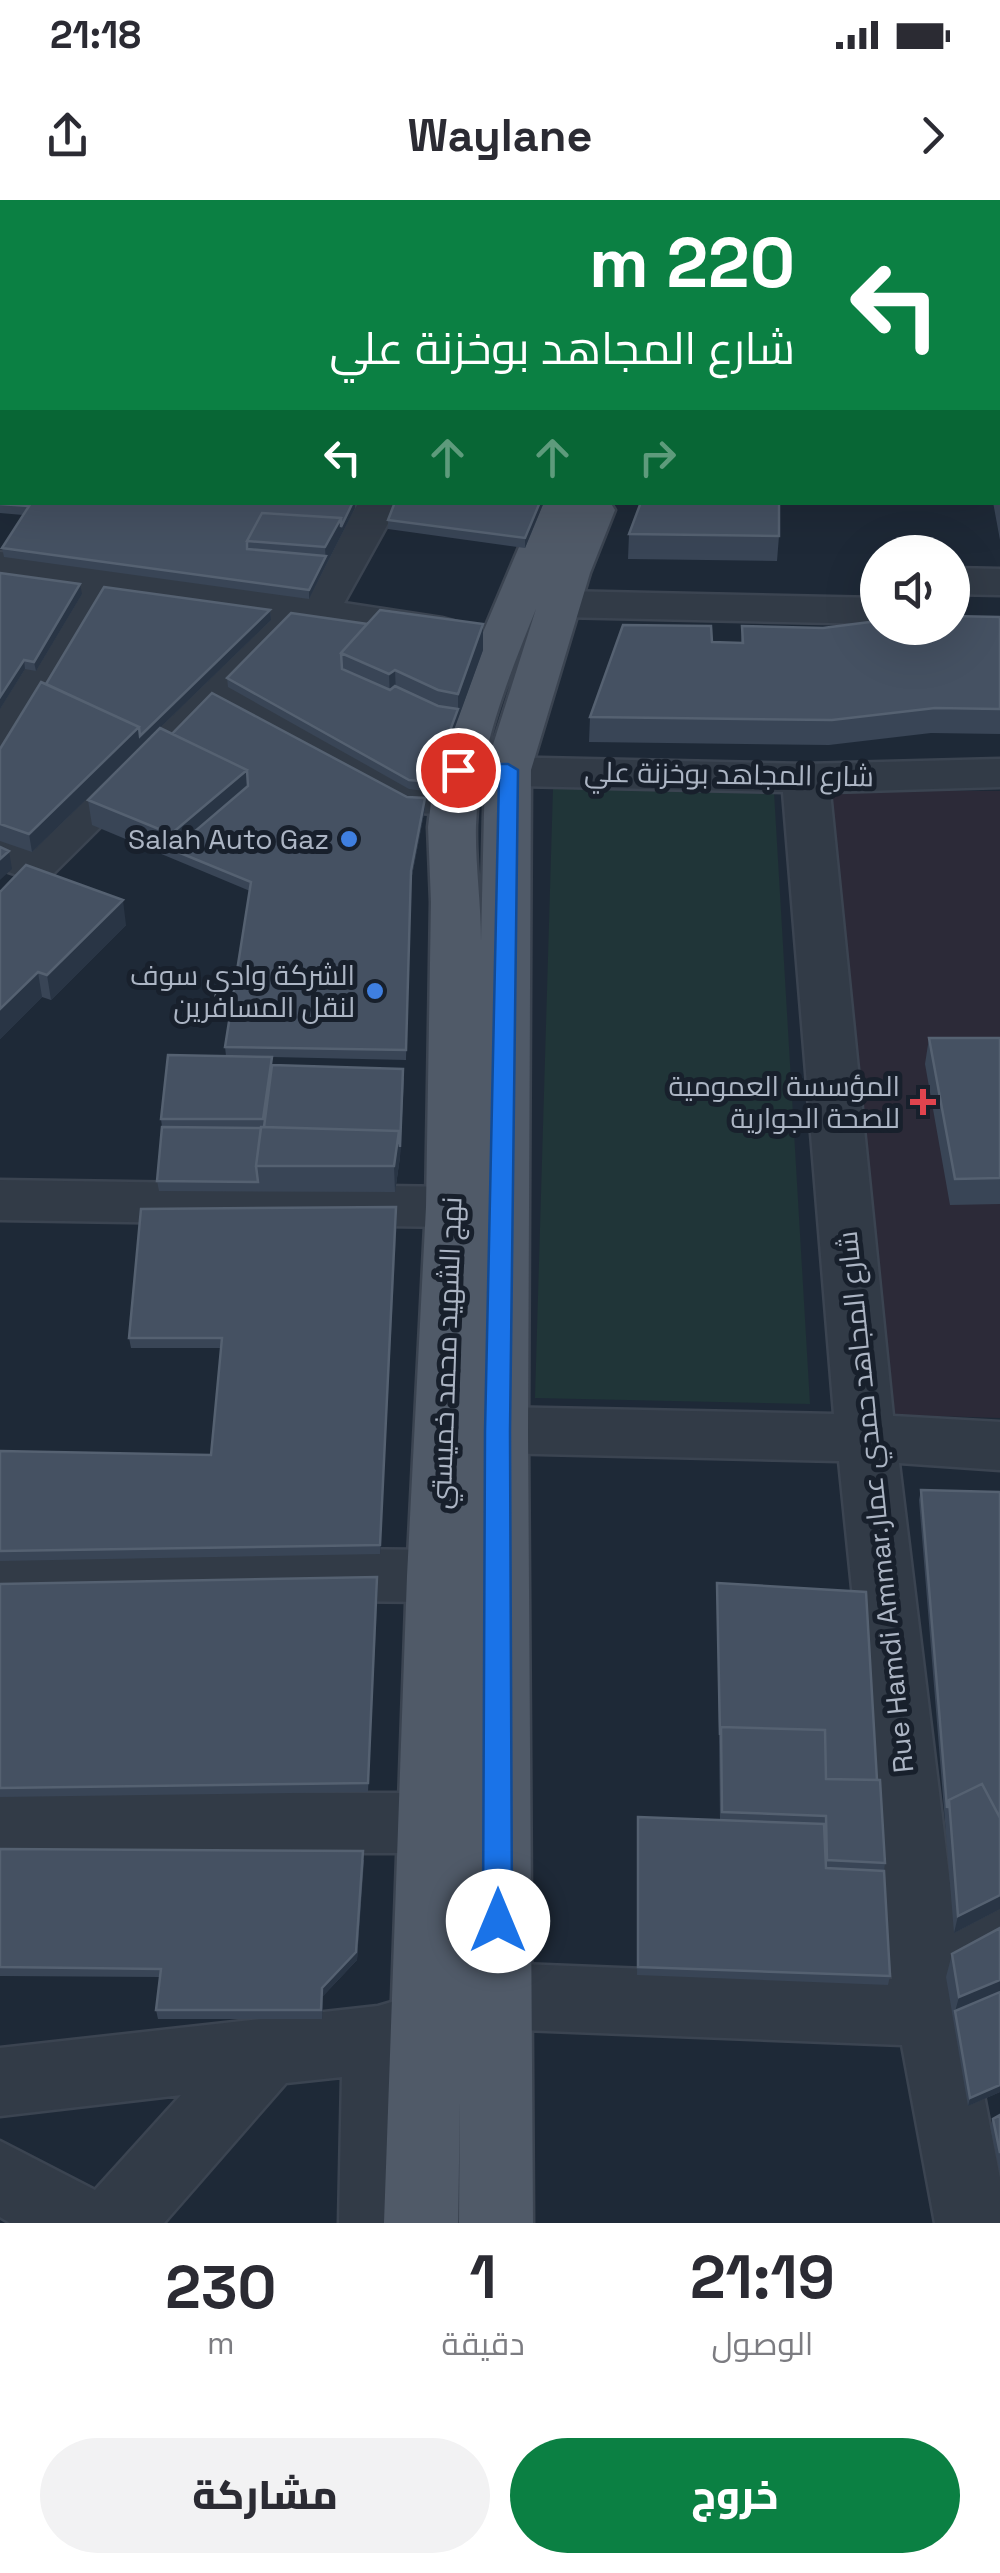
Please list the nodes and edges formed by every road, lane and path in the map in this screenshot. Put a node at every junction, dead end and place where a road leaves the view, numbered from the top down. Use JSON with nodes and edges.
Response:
{"nodes":[{"id":1,"x":371,"y":505,"type":"edge"},
{"id":2,"x":558,"y":505,"type":"edge"},
{"id":3,"x":596,"y":505,"type":"edge"},
{"id":4,"x":0,"y":565,"type":"edge"},
{"id":5,"x":860,"y":581,"type":"edge"},
{"id":6,"x":970,"y":581,"type":"edge"},
{"id":7,"x":104,"y":582,"type":"junction"},
{"id":8,"x":1000,"y":582,"type":"edge"},
{"id":9,"x":565,"y":589,"type":"junction"},
{"id":10,"x":860,"y":610,"type":"edge"},
{"id":11,"x":1000,"y":610,"type":"edge"},
{"id":12,"x":293,"y":611,"type":"junction"},
{"id":13,"x":970,"y":611,"type":"edge"},
{"id":14,"x":500,"y":639,"type":"junction"},
{"id":15,"x":212,"y":693,"type":"junction"},
{"id":16,"x":0,"y":742,"type":"edge"},
{"id":17,"x":483,"y":770,"type":"junction"},
{"id":18,"x":1000,"y":773,"type":"edge"},
{"id":19,"x":805,"y":778,"type":"junction"},
{"id":20,"x":0,"y":851,"type":"edge"},
{"id":21,"x":0,"y":1200,"type":"edge"},
{"id":22,"x":453,"y":1207,"type":"junction"},
{"id":23,"x":470,"y":1430,"type":"junction"},
{"id":24,"x":866,"y":1438,"type":"junction"},
{"id":25,"x":1000,"y":1446,"type":"edge"},
{"id":26,"x":438,"y":1576,"type":"junction"},
{"id":27,"x":0,"y":1577,"type":"edge"},
{"id":28,"x":0,"y":1823,"type":"edge"},
{"id":29,"x":430,"y":1823,"type":"junction"},
{"id":30,"x":1000,"y":1927,"type":"edge"},
{"id":31,"x":928,"y":1990,"type":"junction"},
{"id":32,"x":498,"y":1996,"type":"junction"},
{"id":33,"x":402,"y":2032,"type":"junction"},
{"id":34,"x":267,"y":2052,"type":"junction"},
{"id":35,"x":0,"y":2082,"type":"edge"},
{"id":36,"x":0,"y":2177,"type":"edge"},
{"id":37,"x":81,"y":2223,"type":"edge"},
{"id":38,"x":116,"y":2223,"type":"edge"},
{"id":39,"x":376,"y":2223,"type":"edge"},
{"id":40,"x":421,"y":2223,"type":"edge"},
{"id":41,"x":496,"y":2223,"type":"edge"},
{"id":42,"x":972,"y":2223,"type":"edge"}],
"edges":[{"from":1,"to":12,"type":"street"},
{"from":2,"to":14,"type":"main road","name":"نهج الشهيد محمد خميستي"},
{"from":3,"to":9,"type":"main road","name":"نهج الشهيد محمد خميستي"},
{"from":4,"to":7,"type":"street"},
{"from":5,"to":9,"type":"street"},
{"from":6,"to":8,"type":"street"},
{"from":7,"to":12,"type":"street"},
{"from":7,"to":16,"type":"street"},
{"from":9,"to":10,"type":"street"},
{"from":9,"to":17,"type":"main road","name":"نهج الشهيد محمد خميستي"},
{"from":11,"to":13,"type":"street"},
{"from":12,"to":14,"type":"street"},
{"from":12,"to":15,"type":"street"},
{"from":14,"to":17,"type":"main road","name":"نهج الشهيد محمد خميستي"},
{"from":15,"to":17,"type":"street"},
{"from":15,"to":20,"type":"street"},
{"from":17,"to":19,"type":"street","name":"شارع المجاهد بوخزنة علي"},
{"from":17,"to":22,"type":"main road","name":"نهج الشهيد محمد خميستي"},
{"from":17,"to":23,"type":"main road","name":"نهج الشهيد محمد خميستي"},
{"from":18,"to":19,"type":"street","name":"شارع المجاهد بوخزنة علي"},
{"from":19,"to":24,"type":"street","name":"Rue Hamdi Ammar,شارع المجاهد حمدي عمار"},
{"from":21,"to":22,"type":"street"},
{"from":22,"to":23,"type":"main road","name":"نهج الشهيد محمد خميستي"},
{"from":23,"to":24,"type":"street"},
{"from":23,"to":26,"type":"main road","name":"نهج الشهيد محمد خميستي"},
{"from":23,"to":32,"type":"main road","name":"نهج الشهيد محمد خميستي"},
{"from":24,"to":25,"type":"street"},
{"from":24,"to":31,"type":"street","name":"Rue Hamdi Ammar,شارع المجاهد حمدي عمار"},
{"from":26,"to":27,"type":"street"},
{"from":26,"to":29,"type":"main road","name":"نهج الشهيد محمد خميستي"},
{"from":28,"to":29,"type":"street"},
{"from":29,"to":33,"type":"main road","name":"نهج الشهيد محمد خميستي"},
{"from":30,"to":31,"type":"street"},
{"from":31,"to":32,"type":"street"},
{"from":31,"to":42,"type":"street","name":"Rue Hamdi Ammar,شارع المجاهد حمدي عمار"},
{"from":32,"to":41,"type":"main road","name":"نهج الشهيد محمد خميستي"},
{"from":33,"to":34,"type":"street"},
{"from":33,"to":39,"type":"street"},
{"from":33,"to":40,"type":"main road","name":"نهج الشهيد محمد خميستي"},
{"from":34,"to":35,"type":"street"},
{"from":34,"to":38,"type":"street"},
{"from":36,"to":37,"type":"street"}]}
